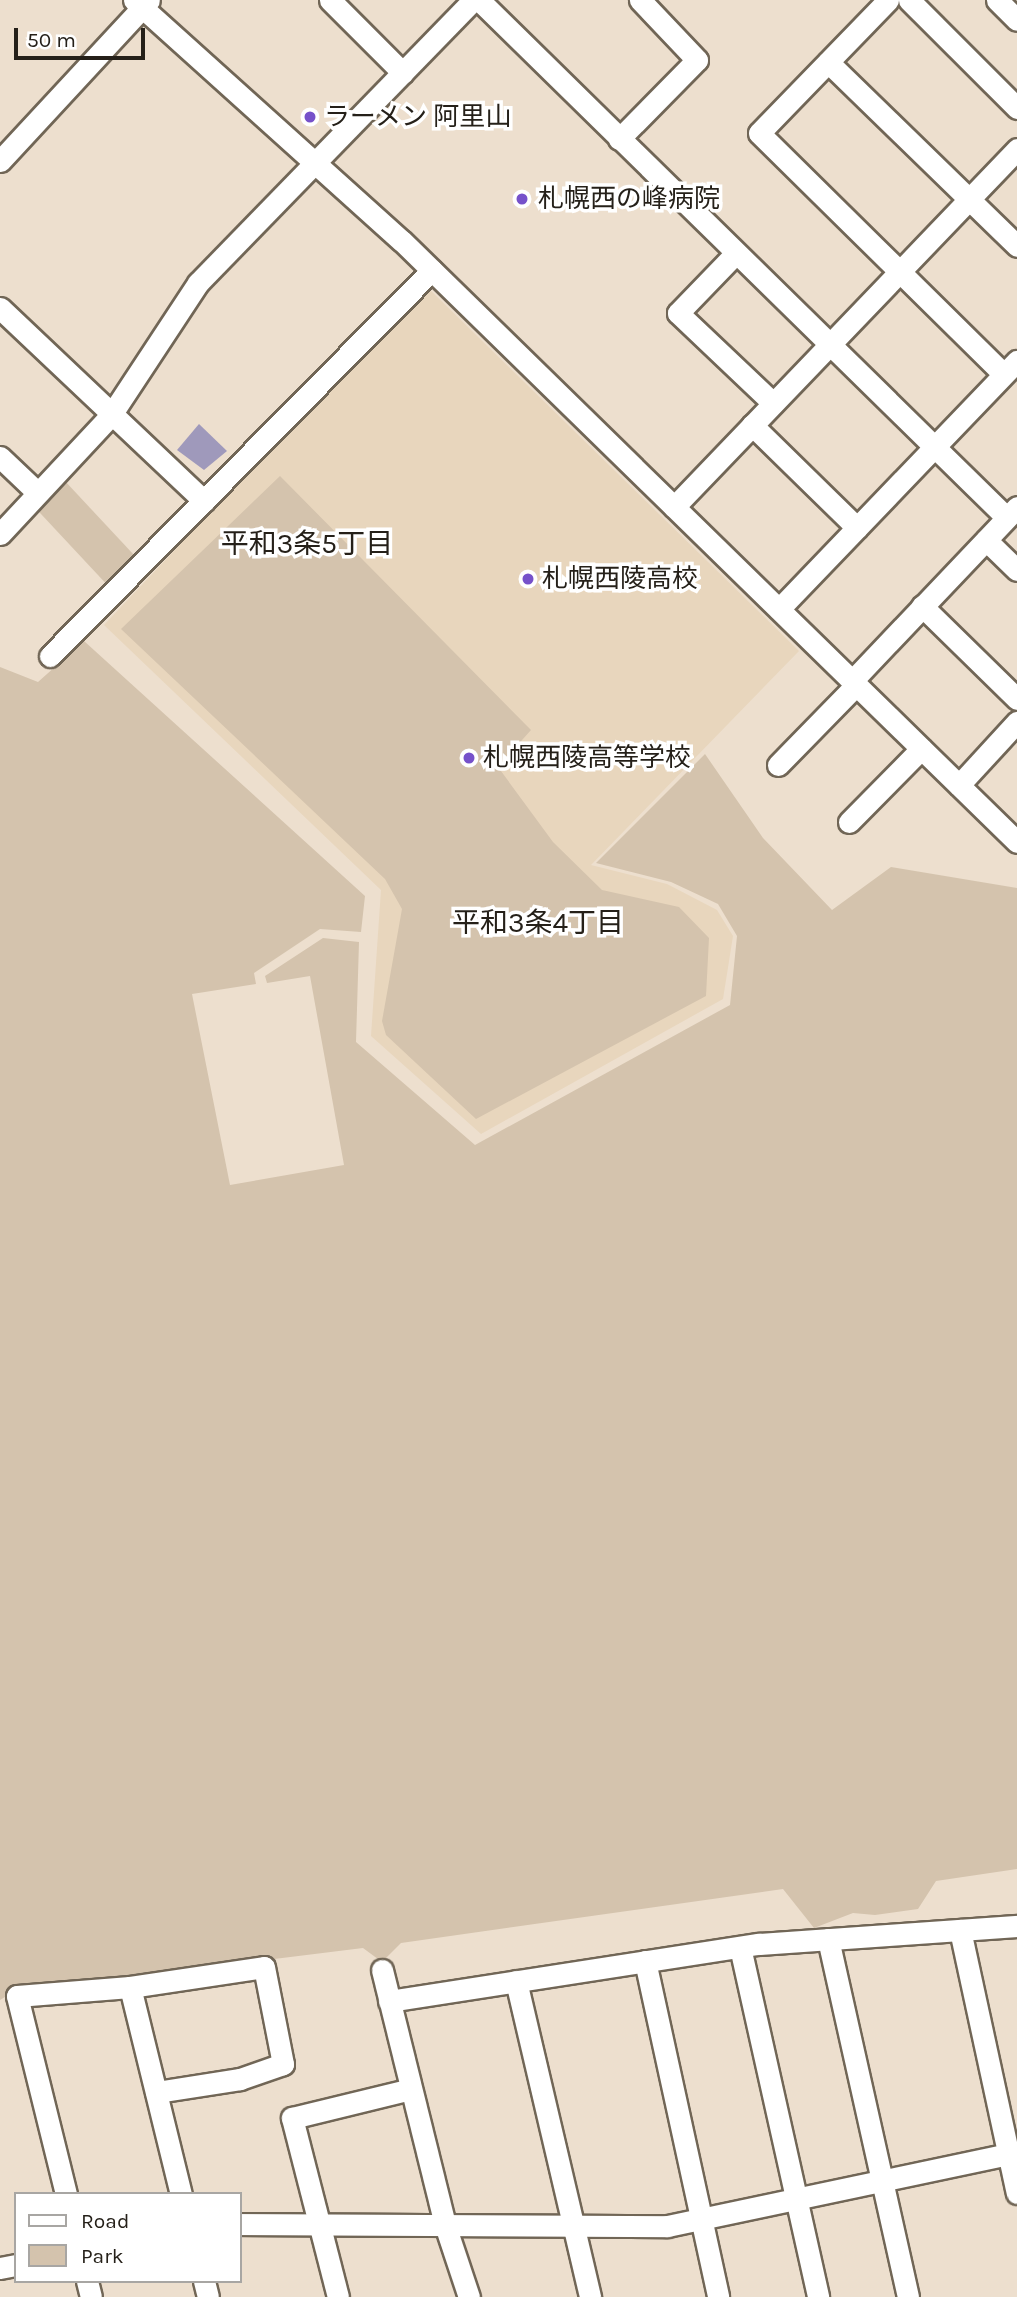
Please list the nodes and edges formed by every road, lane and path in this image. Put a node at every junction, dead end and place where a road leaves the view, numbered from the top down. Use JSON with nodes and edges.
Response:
{"nodes":[{"id":1,"x":330,"y":0,"type":"edge"},
{"id":2,"x":473,"y":0,"type":"edge"},
{"id":3,"x":479,"y":0,"type":"edge"},
{"id":4,"x":640,"y":0,"type":"edge"},
{"id":5,"x":888,"y":0,"type":"edge"},
{"id":6,"x":909,"y":0,"type":"edge"},
{"id":7,"x":997,"y":0,"type":"edge"},
{"id":8,"x":141,"y":3,"type":"edge"},
{"id":9,"x":1017,"y":20,"type":"edge"},
{"id":10,"x":828,"y":62,"type":"junction"},
{"id":11,"x":403,"y":73,"type":"junction"},
{"id":12,"x":1017,"y":107,"type":"edge"},
{"id":13,"x":619,"y":139,"type":"junction"},
{"id":14,"x":1017,"y":149,"type":"edge"},
{"id":15,"x":0,"y":161,"type":"edge"},
{"id":16,"x":316,"y":165,"type":"junction"},
{"id":17,"x":968,"y":199,"type":"junction"},
{"id":18,"x":1017,"y":246,"type":"edge"},
{"id":19,"x":735,"y":254,"type":"junction"},
{"id":20,"x":432,"y":270,"type":"junction"},
{"id":21,"x":900,"y":271,"type":"junction"},
{"id":22,"x":0,"y":308,"type":"edge"},
{"id":23,"x":828,"y":345,"type":"junction"},
{"id":24,"x":1010,"y":368,"type":"edge"},
{"id":25,"x":773,"y":403,"type":"junction"},
{"id":26,"x":111,"y":415,"type":"junction"},
{"id":27,"x":752,"y":425,"type":"junction"},
{"id":28,"x":936,"y":448,"type":"junction"},
{"id":29,"x":0,"y":457,"type":"edge"},
{"id":30,"x":38,"y":493,"type":"junction"},
{"id":31,"x":204,"y":501,"type":"junction"},
{"id":32,"x":674,"y":507,"type":"junction"},
{"id":33,"x":1012,"y":512,"type":"edge"},
{"id":34,"x":857,"y":528,"type":"junction"},
{"id":35,"x":0,"y":534,"type":"edge"},
{"id":36,"x":986,"y":540,"type":"junction"},
{"id":37,"x":1017,"y":570,"type":"edge"},
{"id":38,"x":922,"y":606,"type":"junction"},
{"id":39,"x":779,"y":609,"type":"junction"},
{"id":40,"x":50,"y":656,"type":"dead end"},
{"id":41,"x":854,"y":683,"type":"junction"},
{"id":42,"x":1017,"y":699,"type":"edge"},
{"id":43,"x":1017,"y":722,"type":"edge"},
{"id":44,"x":921,"y":749,"type":"junction"},
{"id":45,"x":778,"y":765,"type":"dead end"},
{"id":46,"x":959,"y":785,"type":"junction"},
{"id":47,"x":849,"y":822,"type":"dead end"},
{"id":48,"x":1017,"y":842,"type":"edge"},
{"id":49,"x":1017,"y":1926,"type":"edge"},
{"id":50,"x":960,"y":1930,"type":"junction"},
{"id":51,"x":828,"y":1939,"type":"junction"},
{"id":52,"x":740,"y":1947,"type":"junction"},
{"id":53,"x":645,"y":1961,"type":"junction"},
{"id":54,"x":382,"y":1970,"type":"dead end"},
{"id":55,"x":516,"y":1981,"type":"junction"},
{"id":56,"x":130,"y":1987,"type":"junction"},
{"id":57,"x":389,"y":2001,"type":"junction"},
{"id":58,"x":411,"y":2089,"type":"junction"},
{"id":59,"x":156,"y":2092,"type":"junction"},
{"id":60,"x":1013,"y":2153,"type":"edge"},
{"id":61,"x":884,"y":2180,"type":"junction"},
{"id":62,"x":65,"y":2192,"type":"edge"},
{"id":63,"x":181,"y":2192,"type":"edge"},
{"id":64,"x":1017,"y":2193,"type":"edge"},
{"id":65,"x":797,"y":2198,"type":"junction"},
{"id":66,"x":700,"y":2219,"type":"junction"},
{"id":67,"x":242,"y":2224,"type":"edge"},
{"id":68,"x":320,"y":2224,"type":"junction"},
{"id":69,"x":444,"y":2225,"type":"junction"},
{"id":70,"x":576,"y":2225,"type":"junction"},
{"id":71,"x":338,"y":2297,"type":"edge"},
{"id":72,"x":468,"y":2297,"type":"edge"},
{"id":73,"x":590,"y":2297,"type":"edge"},
{"id":74,"x":718,"y":2297,"type":"edge"},
{"id":75,"x":818,"y":2297,"type":"edge"},
{"id":76,"x":908,"y":2297,"type":"edge"}],
"edges":[{"from":1,"to":11,"type":"street"},
{"from":2,"to":11,"type":"street"},
{"from":3,"to":13,"type":"street"},
{"from":4,"to":13,"type":"street"},
{"from":5,"to":10,"type":"street"},
{"from":6,"to":12,"type":"street"},
{"from":7,"to":9,"type":"street"},
{"from":8,"to":15,"type":"street"},
{"from":8,"to":16,"type":"street"},
{"from":10,"to":17,"type":"street"},
{"from":10,"to":21,"type":"street"},
{"from":11,"to":16,"type":"street"},
{"from":13,"to":19,"type":"street"},
{"from":14,"to":17,"type":"street"},
{"from":16,"to":20,"type":"street"},
{"from":16,"to":26,"type":"street"},
{"from":17,"to":18,"type":"street"},
{"from":17,"to":21,"type":"street"},
{"from":19,"to":23,"type":"street"},
{"from":19,"to":25,"type":"street"},
{"from":20,"to":31,"type":"street"},
{"from":20,"to":32,"type":"street"},
{"from":21,"to":23,"type":"street"},
{"from":21,"to":24,"type":"street"},
{"from":22,"to":26,"type":"street"},
{"from":23,"to":25,"type":"street"},
{"from":23,"to":28,"type":"street"},
{"from":24,"to":28,"type":"street"},
{"from":25,"to":27,"type":"street"},
{"from":26,"to":30,"type":"street"},
{"from":26,"to":31,"type":"street"},
{"from":27,"to":32,"type":"street"},
{"from":27,"to":34,"type":"street"},
{"from":28,"to":33,"type":"street"},
{"from":28,"to":34,"type":"street"},
{"from":29,"to":30,"type":"street"},
{"from":30,"to":35,"type":"street"},
{"from":31,"to":40,"type":"street"},
{"from":32,"to":39,"type":"street"},
{"from":33,"to":36,"type":"street"},
{"from":34,"to":39,"type":"street"},
{"from":36,"to":37,"type":"street"},
{"from":36,"to":38,"type":"street"},
{"from":38,"to":41,"type":"street"},
{"from":38,"to":42,"type":"street"},
{"from":39,"to":41,"type":"street"},
{"from":41,"to":44,"type":"street"},
{"from":41,"to":45,"type":"street"},
{"from":43,"to":46,"type":"street"},
{"from":44,"to":46,"type":"street"},
{"from":44,"to":47,"type":"street"},
{"from":46,"to":48,"type":"street"},
{"from":49,"to":50,"type":"street"},
{"from":50,"to":51,"type":"street"},
{"from":50,"to":60,"type":"street"},
{"from":51,"to":52,"type":"street"},
{"from":51,"to":61,"type":"street"},
{"from":52,"to":53,"type":"street"},
{"from":52,"to":65,"type":"street"},
{"from":53,"to":55,"type":"street"},
{"from":53,"to":66,"type":"street"},
{"from":54,"to":57,"type":"street"},
{"from":55,"to":57,"type":"street"},
{"from":55,"to":70,"type":"street"},
{"from":56,"to":59,"type":"street"},
{"from":56,"to":59,"type":"street"},
{"from":56,"to":62,"type":"street"},
{"from":57,"to":58,"type":"street"},
{"from":58,"to":68,"type":"street"},
{"from":58,"to":69,"type":"street"},
{"from":59,"to":63,"type":"street"},
{"from":60,"to":61,"type":"street"},
{"from":60,"to":64,"type":"street"},
{"from":61,"to":65,"type":"street"},
{"from":61,"to":76,"type":"street"},
{"from":65,"to":66,"type":"street"},
{"from":65,"to":75,"type":"street"},
{"from":66,"to":70,"type":"street"},
{"from":66,"to":74,"type":"street"},
{"from":67,"to":68,"type":"street"},
{"from":68,"to":69,"type":"street"},
{"from":68,"to":71,"type":"street"},
{"from":69,"to":70,"type":"street"},
{"from":69,"to":72,"type":"street"},
{"from":70,"to":73,"type":"street"}]}
